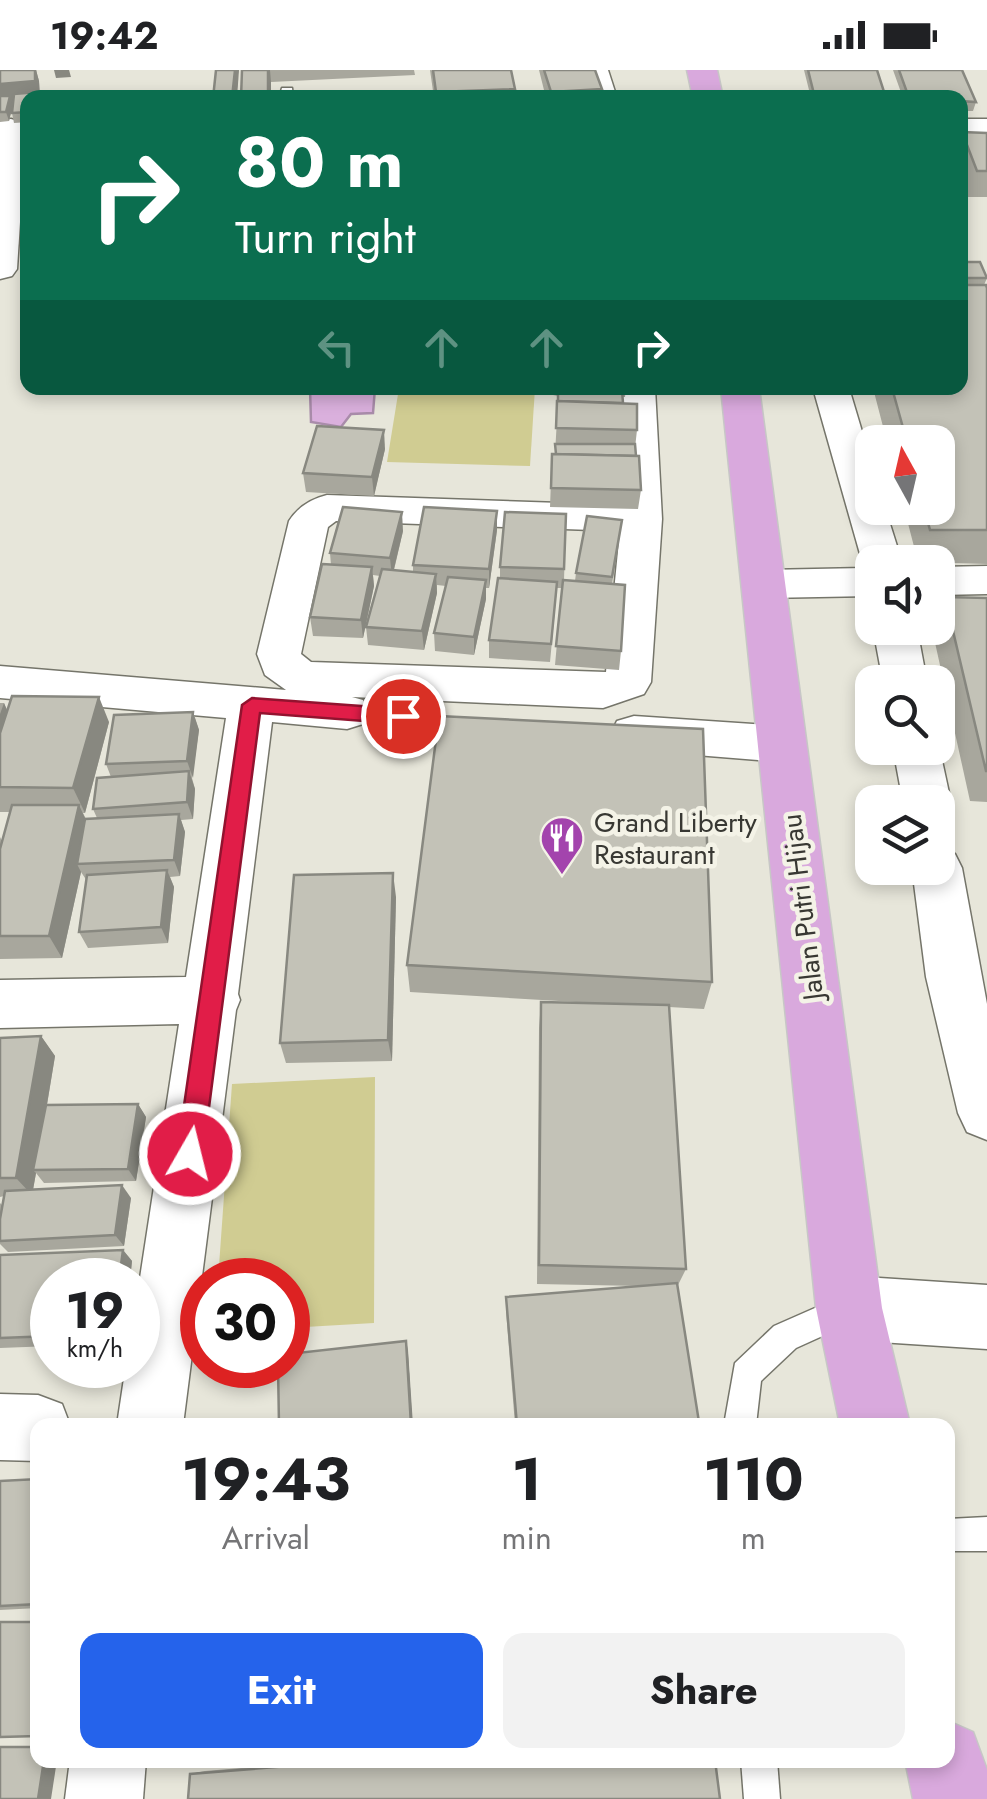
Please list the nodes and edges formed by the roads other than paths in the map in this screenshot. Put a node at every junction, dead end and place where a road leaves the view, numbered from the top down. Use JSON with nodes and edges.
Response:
{"nodes":[{"id":1,"x":0,"y":129,"type":"edge"},
{"id":2,"x":0,"y":268,"type":"edge"},
{"id":3,"x":637,"y":395,"type":"edge"},
{"id":4,"x":741,"y":395,"type":"edge"},
{"id":5,"x":833,"y":395,"type":"edge"},
{"id":6,"x":642,"y":520,"type":"junction"},
{"id":7,"x":876,"y":545,"type":"edge"},
{"id":8,"x":955,"y":580,"type":"edge"},
{"id":9,"x":987,"y":580,"type":"edge"},
{"id":10,"x":855,"y":582,"type":"edge"},
{"id":11,"x":765,"y":584,"type":"junction"},
{"id":12,"x":0,"y":682,"type":"edge"},
{"id":13,"x":252,"y":705,"type":"junction"},
{"id":14,"x":782,"y":744,"type":"junction"},
{"id":15,"x":941,"y":885,"type":"edge"},
{"id":16,"x":970,"y":978,"type":"edge"},
{"id":17,"x":213,"y":1000,"type":"junction"},
{"id":18,"x":0,"y":1004,"type":"edge"},
{"id":19,"x":987,"y":1113,"type":"edge"},
{"id":20,"x":849,"y":1308,"type":"junction"},
{"id":21,"x":987,"y":1317,"type":"edge"},
{"id":22,"x":151,"y":1418,"type":"edge"},
{"id":23,"x":741,"y":1418,"type":"edge"},
{"id":24,"x":873,"y":1418,"type":"edge"},
{"id":25,"x":0,"y":1427,"type":"edge"},
{"id":26,"x":30,"y":1428,"type":"edge"},
{"id":27,"x":987,"y":1534,"type":"edge"},
{"id":28,"x":955,"y":1535,"type":"edge"},
{"id":29,"x":107,"y":1768,"type":"edge"},
{"id":30,"x":760,"y":1768,"type":"edge"},
{"id":31,"x":947,"y":1768,"type":"edge"},
{"id":32,"x":104,"y":1799,"type":"edge"},
{"id":33,"x":762,"y":1799,"type":"edge"},
{"id":34,"x":953,"y":1799,"type":"edge"}],
"edges":[{"from":1,"to":2,"type":"street"},
{"from":3,"to":6,"type":"street"},
{"from":4,"to":11,"type":"main road","name":"Jalan Putri Hijau"},
{"from":5,"to":7,"type":"street"},
{"from":6,"to":6,"type":"street"},
{"from":8,"to":9,"type":"street"},
{"from":10,"to":11,"type":"street"},
{"from":11,"to":14,"type":"main road","name":"Jalan Putri Hijau"},
{"from":12,"to":13,"type":"street"},
{"from":13,"to":14,"type":"street"},
{"from":13,"to":17,"type":"street"},
{"from":14,"to":20,"type":"main road","name":"Jalan Putri Hijau"},
{"from":15,"to":16,"type":"street"},
{"from":16,"to":19,"type":"street"},
{"from":17,"to":18,"type":"street"},
{"from":17,"to":22,"type":"street"},
{"from":20,"to":21,"type":"street"},
{"from":20,"to":23,"type":"lane"},
{"from":20,"to":24,"type":"main road","name":"Jalan Putri Hijau"},
{"from":25,"to":26,"type":"street"},
{"from":27,"to":28,"type":"lane"},
{"from":29,"to":32,"type":"street"},
{"from":30,"to":33,"type":"lane"},
{"from":31,"to":34,"type":"main road"}]}
